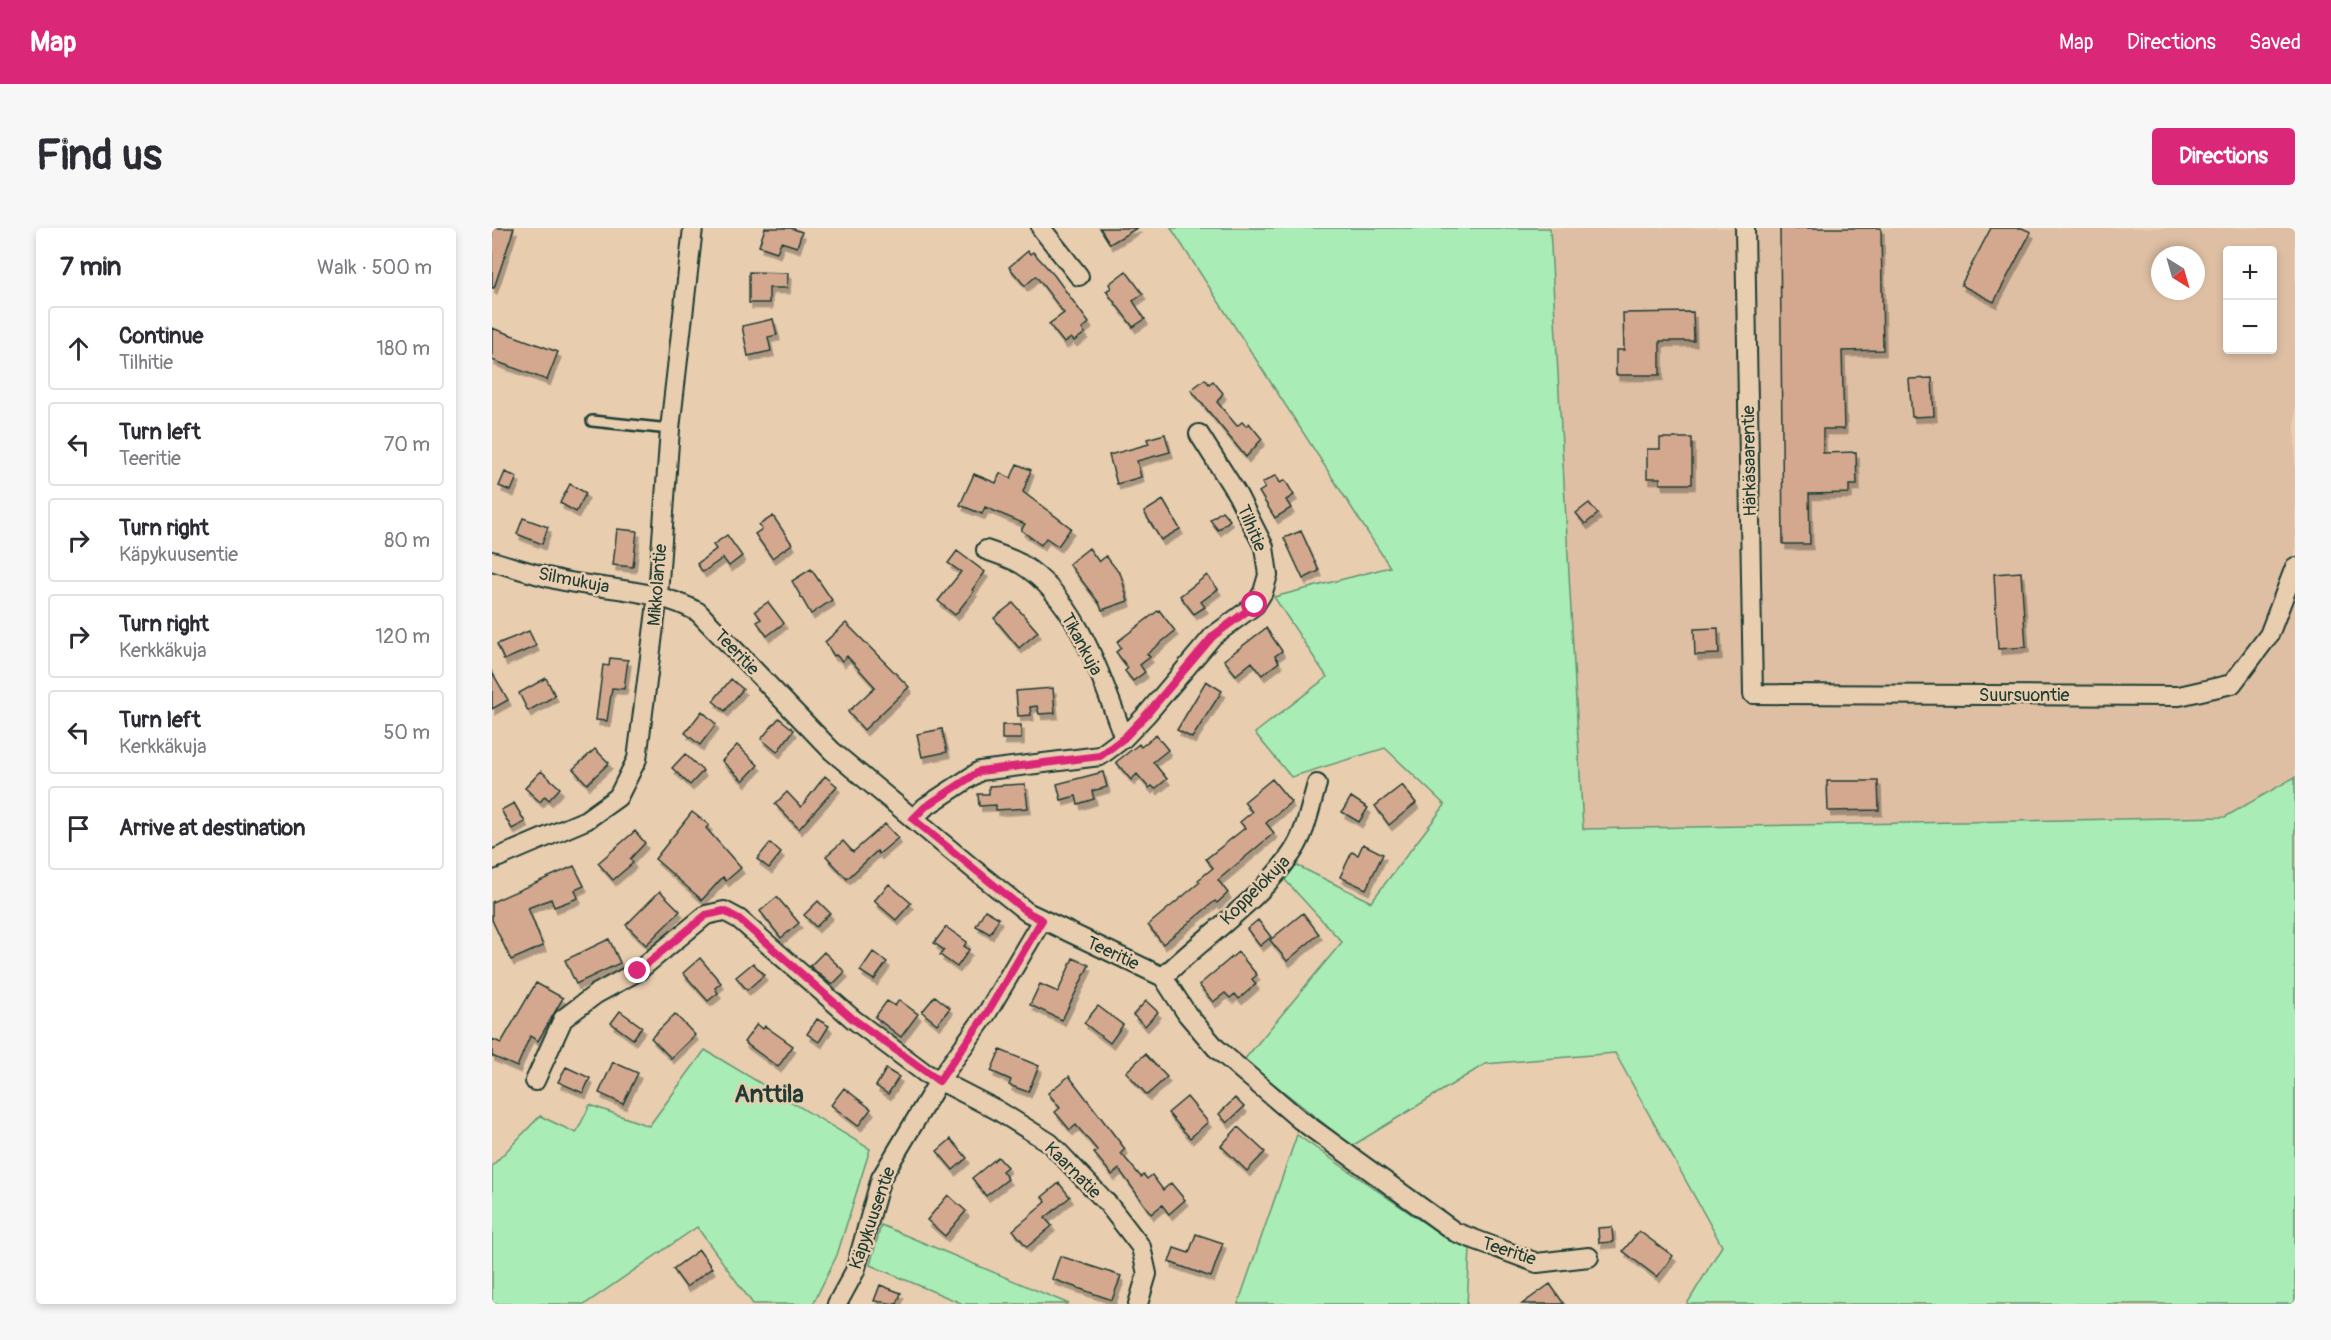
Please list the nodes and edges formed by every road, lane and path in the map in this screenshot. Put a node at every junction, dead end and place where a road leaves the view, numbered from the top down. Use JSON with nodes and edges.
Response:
{"nodes":[{"id":1,"x":693,"y":228,"type":"edge"},
{"id":2,"x":1041,"y":228,"type":"edge"},
{"id":3,"x":1744,"y":228,"type":"edge"},
{"id":4,"x":1079,"y":276,"type":"dead end"},
{"id":5,"x":592,"y":421,"type":"dead end"},
{"id":6,"x":670,"y":429,"type":"junction"},
{"id":7,"x":1198,"y":434,"type":"dead end"},
{"id":8,"x":986,"y":550,"type":"dead end"},
{"id":9,"x":492,"y":561,"type":"edge"},
{"id":10,"x":2295,"y":567,"type":"edge"},
{"id":11,"x":658,"y":595,"type":"junction"},
{"id":12,"x":1753,"y":694,"type":"joint"},
{"id":13,"x":1124,"y":738,"type":"junction"},
{"id":14,"x":1317,"y":784,"type":"dead end"},
{"id":15,"x":913,"y":819,"type":"junction"},
{"id":16,"x":492,"y":860,"type":"edge"},
{"id":17,"x":1042,"y":920,"type":"junction"},
{"id":18,"x":1163,"y":977,"type":"junction"},
{"id":19,"x":939,"y":1081,"type":"junction"},
{"id":20,"x":535,"y":1082,"type":"dead end"},
{"id":21,"x":1589,"y":1257,"type":"dead end"},
{"id":22,"x":837,"y":1304,"type":"edge"},
{"id":23,"x":1138,"y":1304,"type":"edge"}],
"edges":[{"from":1,"to":6,"type":"street","name":"Mikkolantie"},
{"from":2,"to":4,"type":"street"},
{"from":3,"to":12,"type":"street","name":"Härkäsaarentie"},
{"from":5,"to":6,"type":"lane"},
{"from":6,"to":11,"type":"street","name":"Mikkolantie"},
{"from":7,"to":13,"type":"street","name":"Tilhitie"},
{"from":8,"to":13,"type":"street","name":"Tikankuja"},
{"from":9,"to":11,"type":"street","name":"Silmukuja"},
{"from":10,"to":12,"type":"street","name":"Suursuontie"},
{"from":11,"to":15,"type":"street","name":"Teeritie"},
{"from":11,"to":16,"type":"street","name":"Mikkolantie"},
{"from":13,"to":15,"type":"street","name":"Tilhitie"},
{"from":14,"to":18,"type":"street","name":"Koppelokuja"},
{"from":15,"to":17,"type":"street","name":"Teeritie"},
{"from":17,"to":18,"type":"street","name":"Teeritie"},
{"from":17,"to":19,"type":"street","name":"Käpykuusentie"},
{"from":18,"to":21,"type":"street","name":"Teeritie"},
{"from":19,"to":20,"type":"street","name":"Kaarnatie"},
{"from":19,"to":22,"type":"street","name":"Käpykuusentie"},
{"from":19,"to":23,"type":"street","name":"Kaarnatie"}]}
